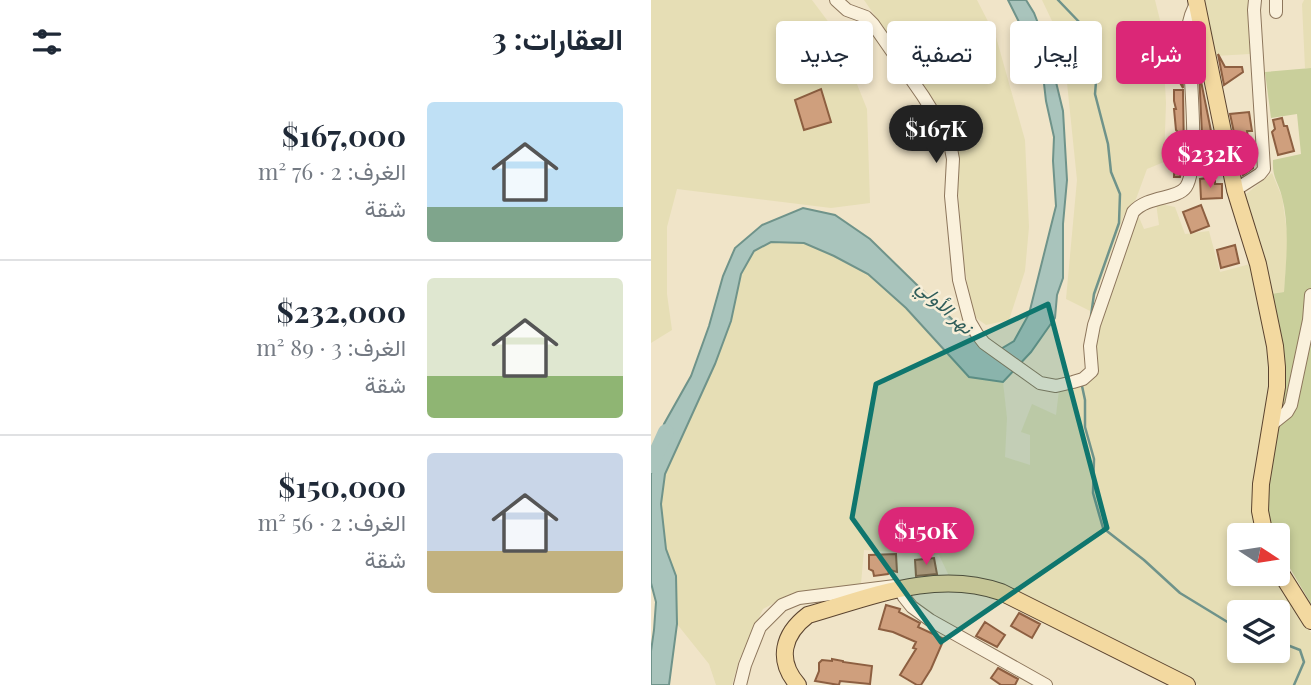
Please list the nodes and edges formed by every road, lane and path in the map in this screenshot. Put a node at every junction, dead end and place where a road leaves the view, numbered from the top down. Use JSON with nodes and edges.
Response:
{"nodes":[{"id":1,"x":836,"y":0,"type":"edge"},
{"id":2,"x":1255,"y":0,"type":"edge"},
{"id":3,"x":1196,"y":1,"type":"edge"},
{"id":4,"x":1235,"y":190,"type":"junction"},
{"id":5,"x":1311,"y":295,"type":"edge"},
{"id":6,"x":1272,"y":424,"type":"junction"},
{"id":7,"x":1262,"y":523,"type":"edge"},
{"id":8,"x":1289,"y":586,"type":"edge"},
{"id":9,"x":900,"y":589,"type":"junction"},
{"id":10,"x":1311,"y":621,"type":"edge"},
{"id":11,"x":740,"y":685,"type":"edge"},
{"id":12,"x":798,"y":685,"type":"edge"},
{"id":13,"x":1046,"y":685,"type":"edge"},
{"id":14,"x":1187,"y":685,"type":"edge"}],
"edges":[{"from":1,"to":3,"type":"street"},
{"from":2,"to":4,"type":"street"},
{"from":3,"to":4,"type":"main road"},
{"from":4,"to":6,"type":"main road"},
{"from":5,"to":6,"type":"street"},
{"from":6,"to":7,"type":"main road"},
{"from":8,"to":10,"type":"main road"},
{"from":9,"to":11,"type":"street"},
{"from":9,"to":12,"type":"main road"},
{"from":9,"to":13,"type":"street"},
{"from":9,"to":14,"type":"main road"}]}
